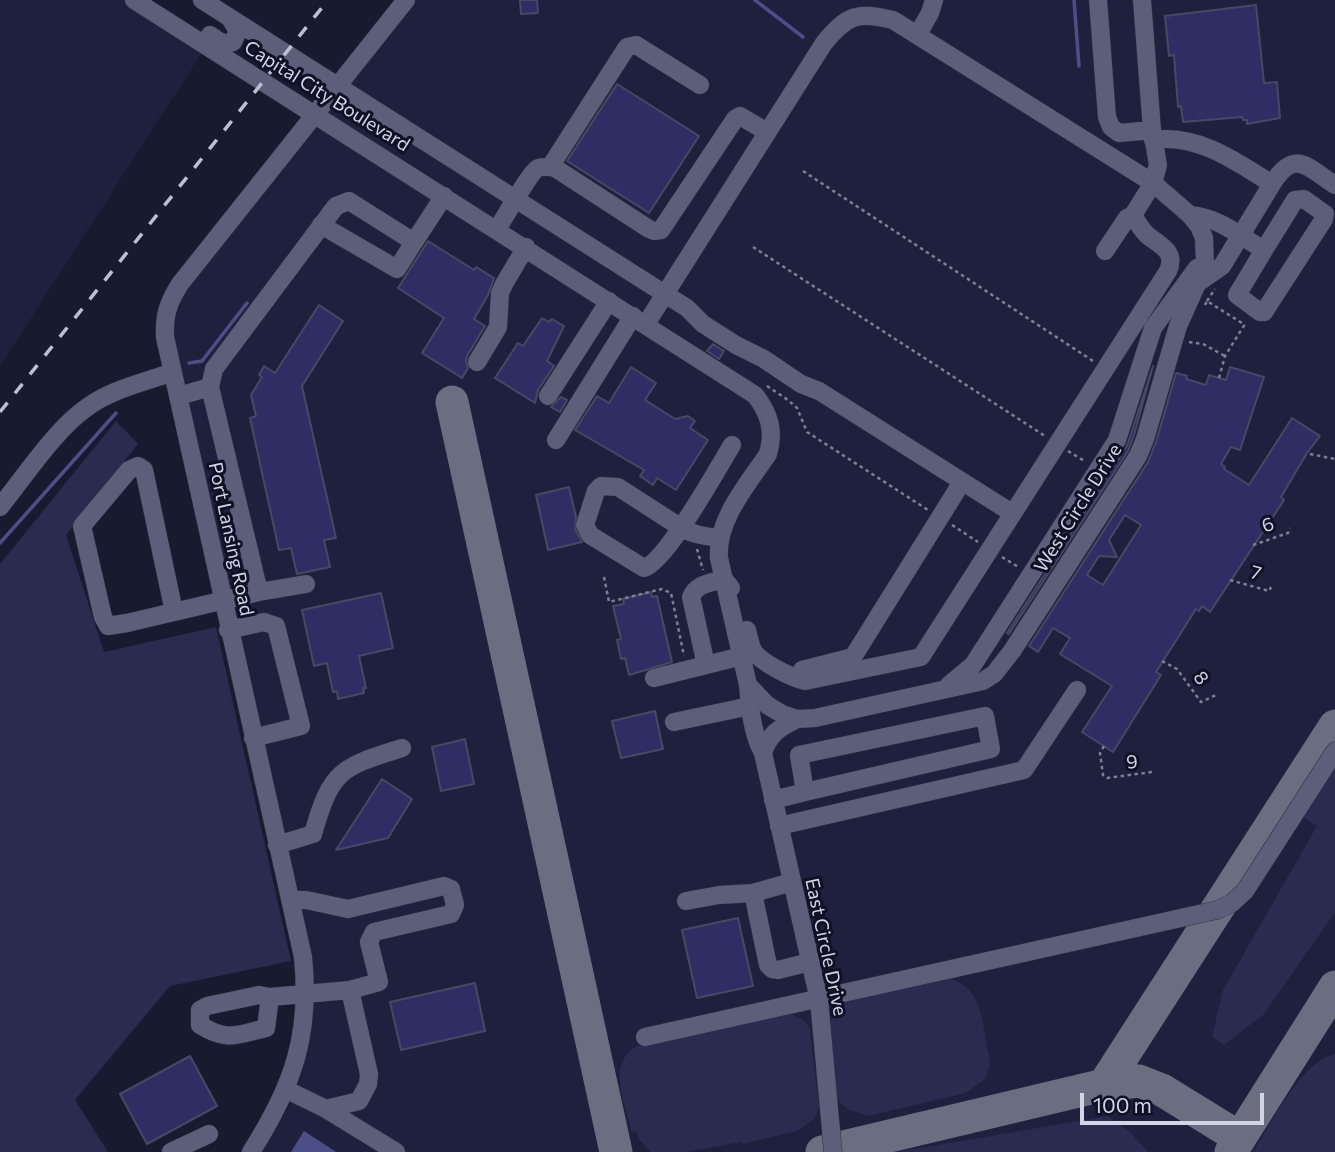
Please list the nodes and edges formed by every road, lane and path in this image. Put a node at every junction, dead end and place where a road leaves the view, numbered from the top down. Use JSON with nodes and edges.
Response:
{"nodes":[{"id":1,"x":134,"y":0,"type":"edge"},
{"id":2,"x":153,"y":0,"type":"edge"},
{"id":3,"x":202,"y":0,"type":"edge"},
{"id":4,"x":406,"y":0,"type":"edge"},
{"id":5,"x":934,"y":0,"type":"edge"},
{"id":6,"x":1098,"y":0,"type":"edge"},
{"id":7,"x":1142,"y":0,"type":"edge"},
{"id":8,"x":230,"y":18,"type":"junction"},
{"id":9,"x":918,"y":34,"type":"junction"},
{"id":10,"x":700,"y":85,"type":"dead end"},
{"id":11,"x":337,"y":86,"type":"junction"},
{"id":12,"x":315,"y":114,"type":"junction"},
{"id":13,"x":767,"y":132,"type":"junction"},
{"id":14,"x":1153,"y":135,"type":"junction"},
{"id":15,"x":550,"y":167,"type":"junction"},
{"id":16,"x":803,"y":171,"type":"dead end"},
{"id":17,"x":1153,"y":183,"type":"junction"},
{"id":18,"x":1272,"y":184,"type":"junction"},
{"id":19,"x":1335,"y":185,"type":"edge"},
{"id":20,"x":444,"y":195,"type":"junction"},
{"id":21,"x":517,"y":200,"type":"junction"},
{"id":22,"x":1133,"y":215,"type":"junction"},
{"id":23,"x":1190,"y":215,"type":"junction"},
{"id":24,"x":321,"y":225,"type":"junction"},
{"id":25,"x":497,"y":229,"type":"junction"},
{"id":26,"x":1241,"y":236,"type":"junction"},
{"id":27,"x":414,"y":242,"type":"junction"},
{"id":28,"x":526,"y":247,"type":"junction"},
{"id":29,"x":753,"y":247,"type":"dead end"},
{"id":30,"x":1264,"y":250,"type":"junction"},
{"id":31,"x":1105,"y":251,"type":"dead end"},
{"id":32,"x":1206,"y":251,"type":"junction"},
{"id":33,"x":1199,"y":282,"type":"junction"},
{"id":34,"x":665,"y":295,"type":"junction"},
{"id":35,"x":609,"y":301,"type":"junction"},
{"id":36,"x":1202,"y":310,"type":"dead end"},
{"id":37,"x":640,"y":320,"type":"junction"},
{"id":38,"x":1188,"y":342,"type":"dead end"},
{"id":39,"x":1225,"y":356,"type":"junction"},
{"id":40,"x":1090,"y":359,"type":"dead end"},
{"id":41,"x":477,"y":362,"type":"dead end"},
{"id":42,"x":173,"y":372,"type":"junction"},
{"id":43,"x":1219,"y":378,"type":"dead end"},
{"id":44,"x":760,"y":382,"type":"dead end"},
{"id":45,"x":210,"y":387,"type":"junction"},
{"id":46,"x":178,"y":396,"type":"junction"},
{"id":47,"x":548,"y":396,"type":"dead end"},
{"id":48,"x":556,"y":440,"type":"dead end"},
{"id":49,"x":1057,"y":444,"type":"junction"},
{"id":50,"x":733,"y":445,"type":"dead end"},
{"id":51,"x":1310,"y":454,"type":"dead end"},
{"id":52,"x":1335,"y":459,"type":"edge"},
{"id":53,"x":1098,"y":470,"type":"junction"},
{"id":54,"x":962,"y":482,"type":"junction"},
{"id":55,"x":0,"y":507,"type":"edge"},
{"id":56,"x":1013,"y":513,"type":"junction"},
{"id":57,"x":940,"y":517,"type":"junction"},
{"id":58,"x":680,"y":527,"type":"junction"},
{"id":59,"x":1290,"y":528,"type":"dead end"},
{"id":60,"x":720,"y":538,"type":"junction"},
{"id":61,"x":1252,"y":545,"type":"dead end"},
{"id":62,"x":990,"y":549,"type":"junction"},
{"id":63,"x":1031,"y":575,"type":"junction"},
{"id":64,"x":604,"y":577,"type":"dead end"},
{"id":65,"x":724,"y":579,"type":"junction"},
{"id":66,"x":1230,"y":580,"type":"dead end"},
{"id":67,"x":306,"y":584,"type":"dead end"},
{"id":68,"x":1271,"y":587,"type":"dead end"},
{"id":69,"x":259,"y":592,"type":"junction"},
{"id":70,"x":222,"y":600,"type":"junction"},
{"id":71,"x":174,"y":612,"type":"junction"},
{"id":72,"x":228,"y":629,"type":"junction"},
{"id":73,"x":742,"y":656,"type":"junction"},
{"id":74,"x":705,"y":661,"type":"junction"},
{"id":75,"x":1163,"y":661,"type":"dead end"},
{"id":76,"x":779,"y":669,"type":"junction"},
{"id":77,"x":654,"y":678,"type":"dead end"},
{"id":78,"x":748,"y":685,"type":"junction"},
{"id":79,"x":943,"y":688,"type":"junction"},
{"id":80,"x":1077,"y":690,"type":"dead end"},
{"id":81,"x":1218,"y":694,"type":"dead end"},
{"id":82,"x":750,"y":706,"type":"junction"},
{"id":83,"x":797,"y":719,"type":"junction"},
{"id":84,"x":674,"y":722,"type":"dead end"},
{"id":85,"x":253,"y":738,"type":"junction"},
{"id":86,"x":1104,"y":747,"type":"dead end"},
{"id":87,"x":402,"y":748,"type":"dead end"},
{"id":88,"x":1335,"y":751,"type":"edge"},
{"id":89,"x":763,"y":753,"type":"junction"},
{"id":90,"x":1152,"y":772,"type":"dead end"},
{"id":91,"x":806,"y":792,"type":"junction"},
{"id":92,"x":773,"y":800,"type":"junction"},
{"id":93,"x":779,"y":826,"type":"junction"},
{"id":94,"x":277,"y":845,"type":"junction"},
{"id":95,"x":792,"y":882,"type":"junction"},
{"id":96,"x":753,"y":893,"type":"junction"},
{"id":97,"x":290,"y":900,"type":"junction"},
{"id":98,"x":686,"y":901,"type":"dead end"},
{"id":99,"x":810,"y":962,"type":"junction"},
{"id":100,"x":350,"y":990,"type":"junction"},
{"id":101,"x":307,"y":993,"type":"junction"},
{"id":102,"x":270,"y":997,"type":"dead end"},
{"id":103,"x":820,"y":1000,"type":"junction"},
{"id":104,"x":645,"y":1037,"type":"dead end"},
{"id":105,"x":285,"y":1089,"type":"junction"},
{"id":106,"x":326,"y":1109,"type":"junction"},
{"id":107,"x":209,"y":1134,"type":"dead end"},
{"id":108,"x":171,"y":1152,"type":"edge"},
{"id":109,"x":251,"y":1152,"type":"edge"},
{"id":110,"x":396,"y":1152,"type":"edge"},
{"id":111,"x":833,"y":1152,"type":"edge"}],
"edges":[{"from":1,"to":12,"type":"street","name":"Capital City Boulevard"},
{"from":2,"to":8,"type":"street","name":"Capital City Boulevard"},
{"from":3,"to":8,"type":"street","name":"Capital City Boulevard"},
{"from":4,"to":11,"type":"street","name":"Port Lansing Road"},
{"from":5,"to":9,"type":"street"},
{"from":6,"to":14,"type":"street"},
{"from":7,"to":14,"type":"street"},
{"from":8,"to":11,"type":"street","name":"Capital City Boulevard"},
{"from":9,"to":13,"type":"street"},
{"from":9,"to":17,"type":"street"},
{"from":10,"to":15,"type":"street"},
{"from":11,"to":12,"type":"street","name":"Port Lansing Road"},
{"from":11,"to":21,"type":"street","name":"Capital City Boulevard"},
{"from":12,"to":20,"type":"street","name":"Capital City Boulevard"},
{"from":12,"to":42,"type":"street","name":"Port Lansing Road"},
{"from":13,"to":15,"type":"street"},
{"from":13,"to":34,"type":"street"},
{"from":14,"to":17,"type":"street"},
{"from":14,"to":18,"type":"street"},
{"from":15,"to":21,"type":"street"},
{"from":16,"to":40,"type":"path"},
{"from":17,"to":22,"type":"street"},
{"from":17,"to":23,"type":"street"},
{"from":18,"to":19,"type":"street"},
{"from":18,"to":26,"type":"street"},
{"from":20,"to":25,"type":"street","name":"Capital City Boulevard"},
{"from":20,"to":27,"type":"street"},
{"from":21,"to":25,"type":"street"},
{"from":21,"to":34,"type":"street","name":"Capital City Boulevard"},
{"from":22,"to":31,"type":"street"},
{"from":22,"to":49,"type":"street"},
{"from":23,"to":26,"type":"street"},
{"from":23,"to":32,"type":"street"},
{"from":24,"to":27,"type":"street"},
{"from":24,"to":27,"type":"street"},
{"from":24,"to":45,"type":"street"},
{"from":25,"to":28,"type":"street","name":"Capital City Boulevard"},
{"from":26,"to":30,"type":"street"},
{"from":26,"to":33,"type":"street"},
{"from":28,"to":35,"type":"street","name":"Capital City Boulevard"},
{"from":28,"to":41,"type":"street"},
{"from":29,"to":49,"type":"path"},
{"from":30,"to":30,"type":"street"},
{"from":32,"to":33,"type":"street","name":"West Circle Drive"},
{"from":32,"to":53,"type":"street"},
{"from":33,"to":79,"type":"street","name":"West Circle Drive"},
{"from":34,"to":37,"type":"street"},
{"from":34,"to":54,"type":"street","name":"Capital City Boulevard"},
{"from":35,"to":37,"type":"street","name":"Capital City Boulevard"},
{"from":35,"to":47,"type":"street"},
{"from":36,"to":39,"type":"path"},
{"from":37,"to":48,"type":"street"},
{"from":37,"to":60,"type":"street"},
{"from":38,"to":39,"type":"path"},
{"from":39,"to":43,"type":"path"},
{"from":42,"to":46,"type":"street","name":"Port Lansing Road"},
{"from":42,"to":55,"type":"street"},
{"from":44,"to":57,"type":"path"},
{"from":45,"to":46,"type":"street"},
{"from":45,"to":69,"type":"street"},
{"from":46,"to":70,"type":"street","name":"Port Lansing Road"},
{"from":49,"to":53,"type":"path"},
{"from":49,"to":56,"type":"street"},
{"from":50,"to":58,"type":"street"},
{"from":51,"to":52,"type":"path"},
{"from":53,"to":63,"type":"street"},
{"from":54,"to":56,"type":"street","name":"Capital City Boulevard"},
{"from":54,"to":57,"type":"street"},
{"from":56,"to":62,"type":"street"},
{"from":57,"to":62,"type":"path"},
{"from":57,"to":76,"type":"street"},
{"from":58,"to":58,"type":"street"},
{"from":58,"to":60,"type":"street"},
{"from":59,"to":61,"type":"path","name":"6"},
{"from":60,"to":65,"type":"street"},
{"from":62,"to":63,"type":"path"},
{"from":62,"to":76,"type":"street"},
{"from":63,"to":79,"type":"street"},
{"from":64,"to":74,"type":"path"},
{"from":65,"to":73,"type":"street"},
{"from":65,"to":74,"type":"street"},
{"from":65,"to":76,"type":"street"},
{"from":66,"to":68,"type":"path","name":"7"},
{"from":67,"to":69,"type":"street"},
{"from":69,"to":70,"type":"street"},
{"from":70,"to":71,"type":"street"},
{"from":70,"to":72,"type":"street","name":"Port Lansing Road"},
{"from":71,"to":71,"type":"street"},
{"from":72,"to":85,"type":"street","name":"Port Lansing Road"},
{"from":72,"to":85,"type":"street"},
{"from":73,"to":74,"type":"street"},
{"from":73,"to":78,"type":"street"},
{"from":74,"to":77,"type":"street"},
{"from":75,"to":81,"type":"path","name":"8"},
{"from":78,"to":82,"type":"street","name":"East Circle Drive"},
{"from":78,"to":83,"type":"street"},
{"from":79,"to":83,"type":"street","name":"West Circle Drive"},
{"from":80,"to":93,"type":"street"},
{"from":82,"to":84,"type":"street"},
{"from":82,"to":89,"type":"street","name":"East Circle Drive"},
{"from":83,"to":89,"type":"street"},
{"from":85,"to":94,"type":"street","name":"Port Lansing Road"},
{"from":86,"to":90,"type":"path","name":"9"},
{"from":87,"to":94,"type":"street"},
{"from":88,"to":103,"type":"street"},
{"from":89,"to":92,"type":"street","name":"East Circle Drive"},
{"from":91,"to":91,"type":"street"},
{"from":91,"to":92,"type":"street"},
{"from":92,"to":93,"type":"street","name":"East Circle Drive"},
{"from":93,"to":95,"type":"street","name":"East Circle Drive"},
{"from":94,"to":97,"type":"street","name":"Port Lansing Road"},
{"from":95,"to":96,"type":"street"},
{"from":95,"to":99,"type":"street","name":"East Circle Drive"},
{"from":96,"to":98,"type":"street"},
{"from":96,"to":99,"type":"street"},
{"from":97,"to":100,"type":"street"},
{"from":97,"to":101,"type":"street","name":"Port Lansing Road"},
{"from":99,"to":103,"type":"street","name":"East Circle Drive"},
{"from":100,"to":101,"type":"street"},
{"from":100,"to":106,"type":"street"},
{"from":101,"to":102,"type":"street"},
{"from":101,"to":105,"type":"street","name":"Port Lansing Road"},
{"from":103,"to":104,"type":"street"},
{"from":103,"to":111,"type":"street","name":"East Circle Drive"},
{"from":105,"to":106,"type":"street"},
{"from":105,"to":109,"type":"street","name":"Port Lansing Road"},
{"from":106,"to":110,"type":"street"},
{"from":107,"to":108,"type":"street"}]}
